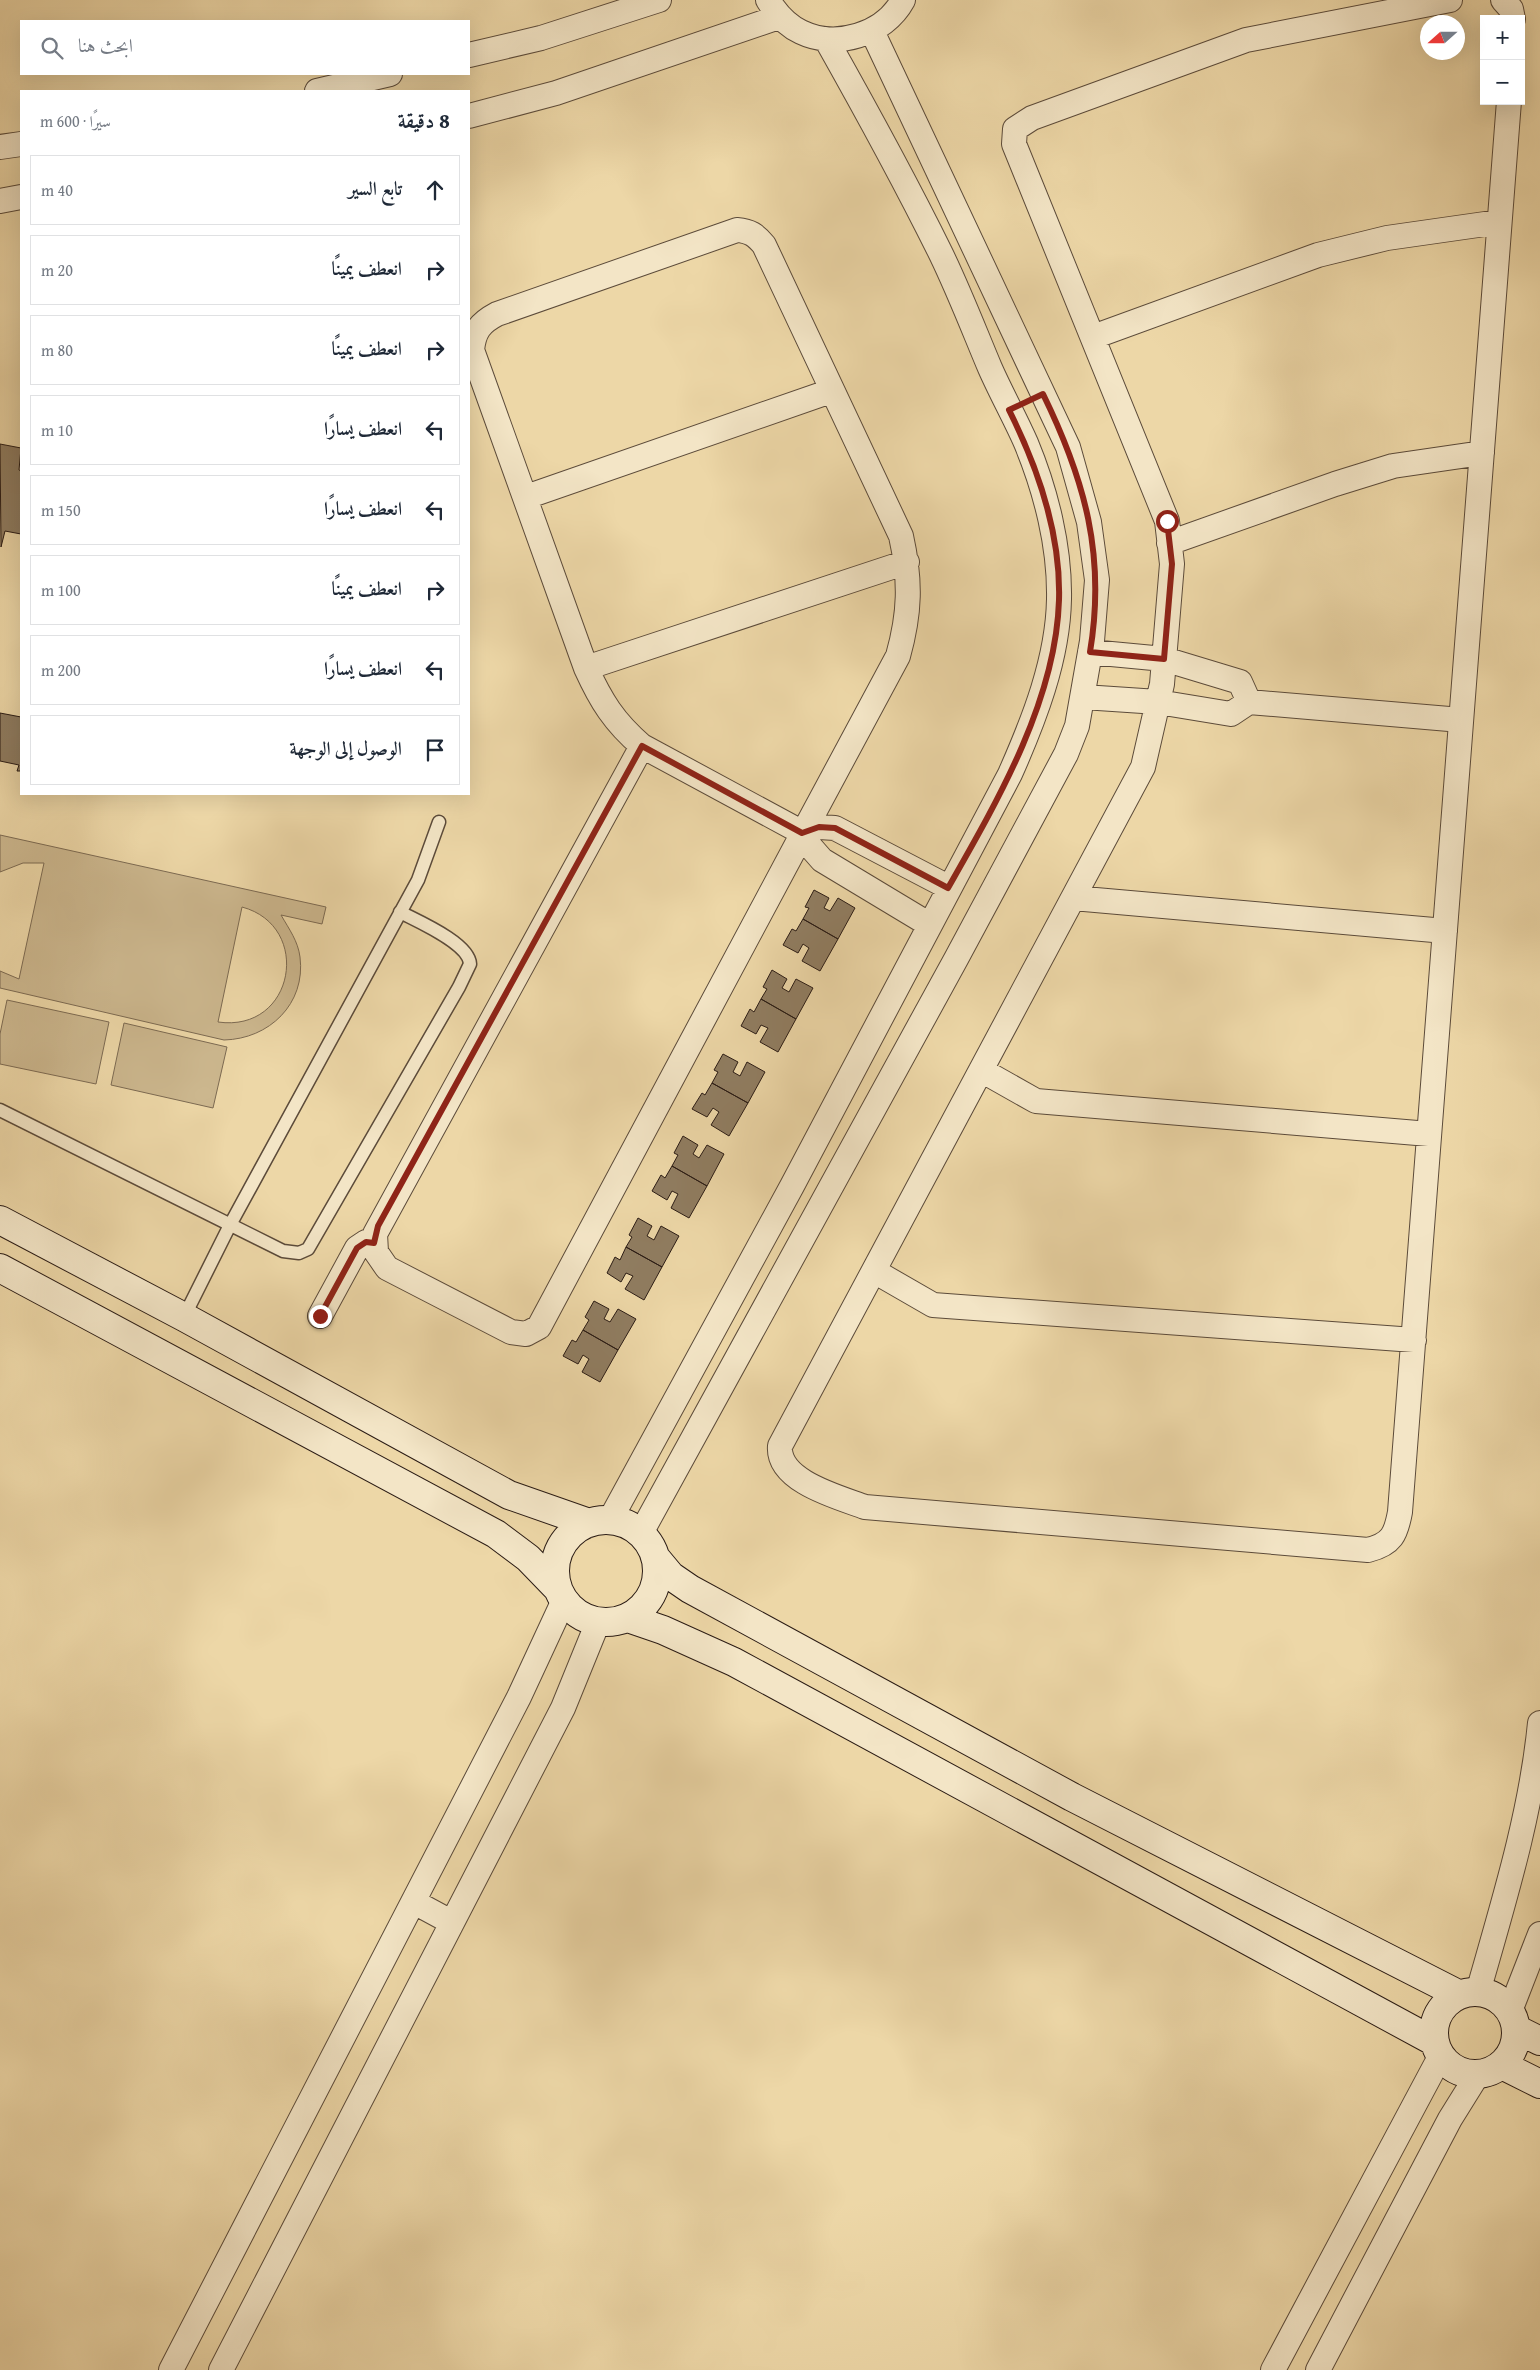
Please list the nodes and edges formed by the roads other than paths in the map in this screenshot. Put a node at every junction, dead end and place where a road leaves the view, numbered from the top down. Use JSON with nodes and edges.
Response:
{"nodes":[{"id":1,"x":659,"y":0,"type":"edge"},
{"id":2,"x":903,"y":0,"type":"edge"},
{"id":3,"x":1450,"y":0,"type":"edge"},
{"id":4,"x":1503,"y":0,"type":"edge"},
{"id":5,"x":773,"y":8,"type":"edge"},
{"id":6,"x":1512,"y":15,"type":"edge"},
{"id":7,"x":872,"y":31,"type":"junction"},
{"id":8,"x":826,"y":39,"type":"junction"},
{"id":9,"x":470,"y":55,"type":"edge"},
{"id":10,"x":386,"y":75,"type":"edge"},
{"id":11,"x":321,"y":90,"type":"edge"},
{"id":12,"x":1509,"y":105,"type":"edge"},
{"id":13,"x":470,"y":116,"type":"edge"},
{"id":14,"x":20,"y":144,"type":"edge"},
{"id":15,"x":0,"y":147,"type":"edge"},
{"id":16,"x":20,"y":197,"type":"edge"},
{"id":17,"x":0,"y":201,"type":"edge"},
{"id":18,"x":1499,"y":222,"type":"junction"},
{"id":19,"x":1093,"y":337,"type":"junction"},
{"id":20,"x":831,"y":390,"type":"junction"},
{"id":21,"x":1043,"y":394,"type":"junction"},
{"id":22,"x":1009,"y":410,"type":"junction"},
{"id":23,"x":1482,"y":453,"type":"junction"},
{"id":24,"x":526,"y":497,"type":"junction"},
{"id":25,"x":1169,"y":543,"type":"junction"},
{"id":26,"x":907,"y":562,"type":"junction"},
{"id":27,"x":1090,"y":652,"type":"junction"},
{"id":28,"x":1164,"y":659,"type":"junction"},
{"id":29,"x":586,"y":668,"type":"junction"},
{"id":30,"x":1083,"y":697,"type":"junction"},
{"id":31,"x":1158,"y":702,"type":"junction"},
{"id":32,"x":1249,"y":702,"type":"junction"},
{"id":33,"x":1461,"y":720,"type":"junction"},
{"id":34,"x":642,"y":746,"type":"junction"},
{"id":35,"x":439,"y":822,"type":"dead end"},
{"id":36,"x":802,"y":833,"type":"junction"},
{"id":37,"x":948,"y":888,"type":"junction"},
{"id":38,"x":1073,"y":898,"type":"junction"},
{"id":39,"x":400,"y":912,"type":"junction"},
{"id":40,"x":930,"y":925,"type":"junction"},
{"id":41,"x":1445,"y":931,"type":"junction"},
{"id":42,"x":981,"y":1070,"type":"junction"},
{"id":43,"x":0,"y":1110,"type":"edge"},
{"id":44,"x":1429,"y":1134,"type":"junction"},
{"id":45,"x":792,"y":1186,"type":"junction"},
{"id":46,"x":820,"y":1205,"type":"junction"},
{"id":47,"x":0,"y":1220,"type":"edge"},
{"id":48,"x":230,"y":1225,"type":"junction"},
{"id":49,"x":374,"y":1243,"type":"junction"},
{"id":50,"x":0,"y":1268,"type":"edge"},
{"id":51,"x":874,"y":1271,"type":"junction"},
{"id":52,"x":320,"y":1316,"type":"dead end"},
{"id":53,"x":184,"y":1317,"type":"junction"},
{"id":54,"x":1414,"y":1340,"type":"junction"},
{"id":55,"x":599,"y":1522,"type":"junction"},
{"id":56,"x":641,"y":1533,"type":"junction"},
{"id":57,"x":656,"y":1558,"type":"junction"},
{"id":58,"x":561,"y":1594,"type":"junction"},
{"id":59,"x":628,"y":1618,"type":"junction"},
{"id":60,"x":598,"y":1622,"type":"junction"},
{"id":61,"x":1540,"y":1723,"type":"edge"},
{"id":62,"x":414,"y":1902,"type":"junction"},
{"id":63,"x":451,"y":1922,"type":"junction"},
{"id":64,"x":1540,"y":1934,"type":"edge"},
{"id":65,"x":1469,"y":1993,"type":"junction"},
{"id":66,"x":1522,"y":2027,"type":"edge"},
{"id":67,"x":1438,"y":2049,"type":"junction"},
{"id":68,"x":1490,"y":2069,"type":"junction"},
{"id":69,"x":1540,"y":2084,"type":"edge"},
{"id":70,"x":171,"y":2370,"type":"edge"},
{"id":71,"x":221,"y":2370,"type":"edge"},
{"id":72,"x":1273,"y":2370,"type":"edge"},
{"id":73,"x":1318,"y":2370,"type":"edge"}],
"edges":[{"from":1,"to":9,"type":"street"},
{"from":2,"to":7,"type":"street"},
{"from":3,"to":19,"type":"street"},
{"from":4,"to":6,"type":"street"},
{"from":5,"to":8,"type":"street"},
{"from":5,"to":13,"type":"street"},
{"from":7,"to":8,"type":"street"},
{"from":7,"to":21,"type":"street"},
{"from":8,"to":22,"type":"street"},
{"from":10,"to":11,"type":"street"},
{"from":12,"to":18,"type":"street"},
{"from":14,"to":15,"type":"street"},
{"from":16,"to":17,"type":"street"},
{"from":18,"to":19,"type":"street"},
{"from":18,"to":23,"type":"street"},
{"from":19,"to":25,"type":"street"},
{"from":20,"to":24,"type":"street"},
{"from":20,"to":24,"type":"street"},
{"from":20,"to":26,"type":"street"},
{"from":21,"to":22,"type":"street"},
{"from":21,"to":27,"type":"street"},
{"from":22,"to":37,"type":"street"},
{"from":23,"to":25,"type":"street"},
{"from":23,"to":33,"type":"street"},
{"from":24,"to":29,"type":"street"},
{"from":25,"to":28,"type":"street"},
{"from":26,"to":29,"type":"street"},
{"from":26,"to":36,"type":"street"},
{"from":27,"to":28,"type":"street"},
{"from":27,"to":30,"type":"street"},
{"from":28,"to":31,"type":"street"},
{"from":28,"to":32,"type":"street"},
{"from":29,"to":34,"type":"street"},
{"from":30,"to":31,"type":"street"},
{"from":30,"to":46,"type":"street"},
{"from":31,"to":32,"type":"street"},
{"from":31,"to":38,"type":"street"},
{"from":32,"to":33,"type":"street"},
{"from":33,"to":41,"type":"street"},
{"from":34,"to":36,"type":"street"},
{"from":34,"to":49,"type":"street"},
{"from":35,"to":39,"type":"lane"},
{"from":36,"to":37,"type":"street"},
{"from":36,"to":40,"type":"street"},
{"from":36,"to":49,"type":"street"},
{"from":37,"to":40,"type":"street"},
{"from":38,"to":41,"type":"street"},
{"from":38,"to":42,"type":"street"},
{"from":39,"to":48,"type":"lane"},
{"from":39,"to":48,"type":"lane"},
{"from":40,"to":45,"type":"street"},
{"from":41,"to":44,"type":"street"},
{"from":42,"to":44,"type":"street"},
{"from":42,"to":51,"type":"street"},
{"from":43,"to":48,"type":"lane"},
{"from":44,"to":54,"type":"street"},
{"from":45,"to":46,"type":"street"},
{"from":45,"to":55,"type":"street"},
{"from":46,"to":56,"type":"street"},
{"from":47,"to":53,"type":"main road"},
{"from":48,"to":53,"type":"lane"},
{"from":49,"to":52,"type":"street"},
{"from":50,"to":58,"type":"main road"},
{"from":51,"to":54,"type":"street"},
{"from":51,"to":54,"type":"street"},
{"from":53,"to":55,"type":"main road"},
{"from":55,"to":56,"type":"main road"},
{"from":55,"to":58,"type":"main road"},
{"from":56,"to":57,"type":"main road"},
{"from":57,"to":59,"type":"main road"},
{"from":57,"to":65,"type":"main road"},
{"from":58,"to":60,"type":"main road"},
{"from":58,"to":62,"type":"street"},
{"from":59,"to":60,"type":"main road"},
{"from":59,"to":67,"type":"main road"},
{"from":60,"to":63,"type":"street"},
{"from":61,"to":65,"type":"street"},
{"from":62,"to":63,"type":"street"},
{"from":62,"to":70,"type":"street"},
{"from":63,"to":71,"type":"street"},
{"from":64,"to":66,"type":"street"},
{"from":65,"to":66,"type":"main road"},
{"from":65,"to":67,"type":"main road"},
{"from":66,"to":68,"type":"main road"},
{"from":67,"to":68,"type":"main road"},
{"from":67,"to":72,"type":"street"},
{"from":68,"to":69,"type":"main road"},
{"from":68,"to":73,"type":"street"}]}
